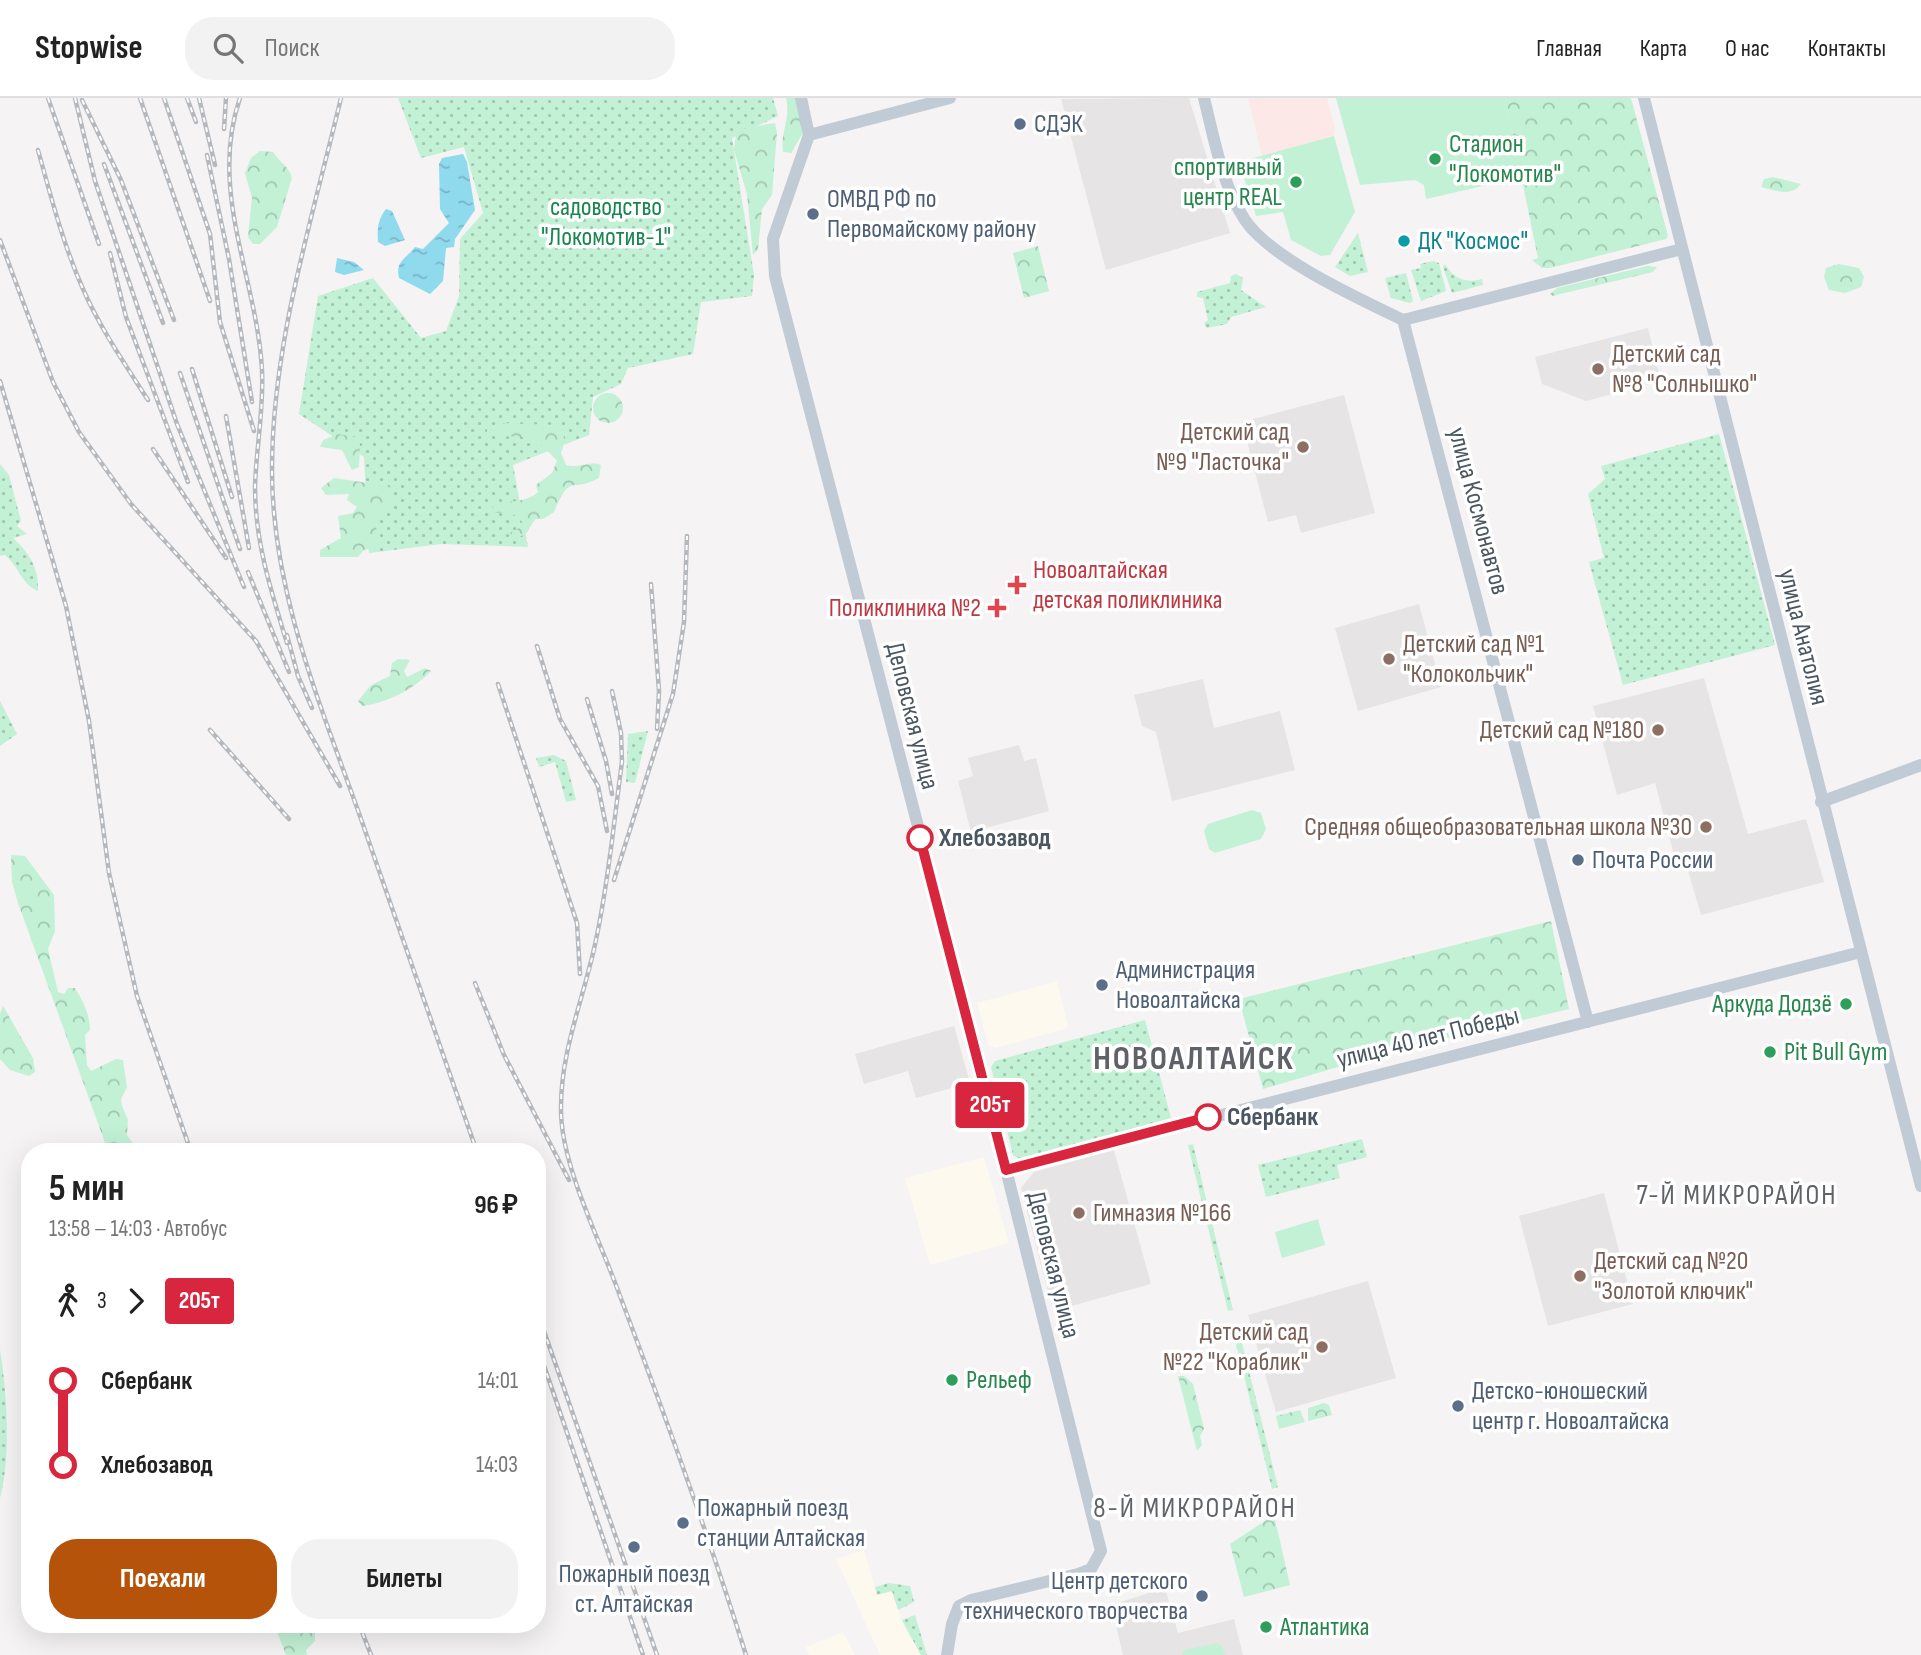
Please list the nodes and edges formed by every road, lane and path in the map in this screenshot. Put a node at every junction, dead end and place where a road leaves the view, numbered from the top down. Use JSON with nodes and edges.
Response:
{"nodes":[{"id":1,"x":801,"y":98,"type":"edge"},
{"id":2,"x":950,"y":98,"type":"edge"},
{"id":3,"x":1204,"y":98,"type":"edge"},
{"id":4,"x":1644,"y":98,"type":"edge"},
{"id":5,"x":809,"y":135,"type":"junction"},
{"id":6,"x":1682,"y":249,"type":"junction"},
{"id":7,"x":1403,"y":320,"type":"junction"},
{"id":8,"x":1921,"y":765,"type":"edge"},
{"id":9,"x":1821,"y":802,"type":"junction"},
{"id":10,"x":1861,"y":952,"type":"junction"},
{"id":11,"x":1588,"y":1022,"type":"junction"},
{"id":12,"x":1006,"y":1170,"type":"junction"},
{"id":13,"x":1921,"y":1186,"type":"edge"},
{"id":14,"x":947,"y":1655,"type":"edge"}],
"edges":[{"from":1,"to":5,"type":"street"},
{"from":2,"to":5,"type":"street"},
{"from":3,"to":7,"type":"street"},
{"from":4,"to":6,"type":"street","name":"улица Анатолия"},
{"from":5,"to":12,"type":"street","name":"Деповская улица"},
{"from":6,"to":7,"type":"street"},
{"from":6,"to":9,"type":"street","name":"улица Анатолия"},
{"from":7,"to":11,"type":"street","name":"улица Космонавтов"},
{"from":8,"to":9,"type":"street"},
{"from":9,"to":10,"type":"street","name":"улица Анатолия"},
{"from":10,"to":11,"type":"street","name":"улица 40 лет Победы"},
{"from":10,"to":13,"type":"street","name":"улица Анатолия"},
{"from":11,"to":12,"type":"street","name":"улица 40 лет Победы"},
{"from":12,"to":14,"type":"street","name":"Деповская улица"}]}
